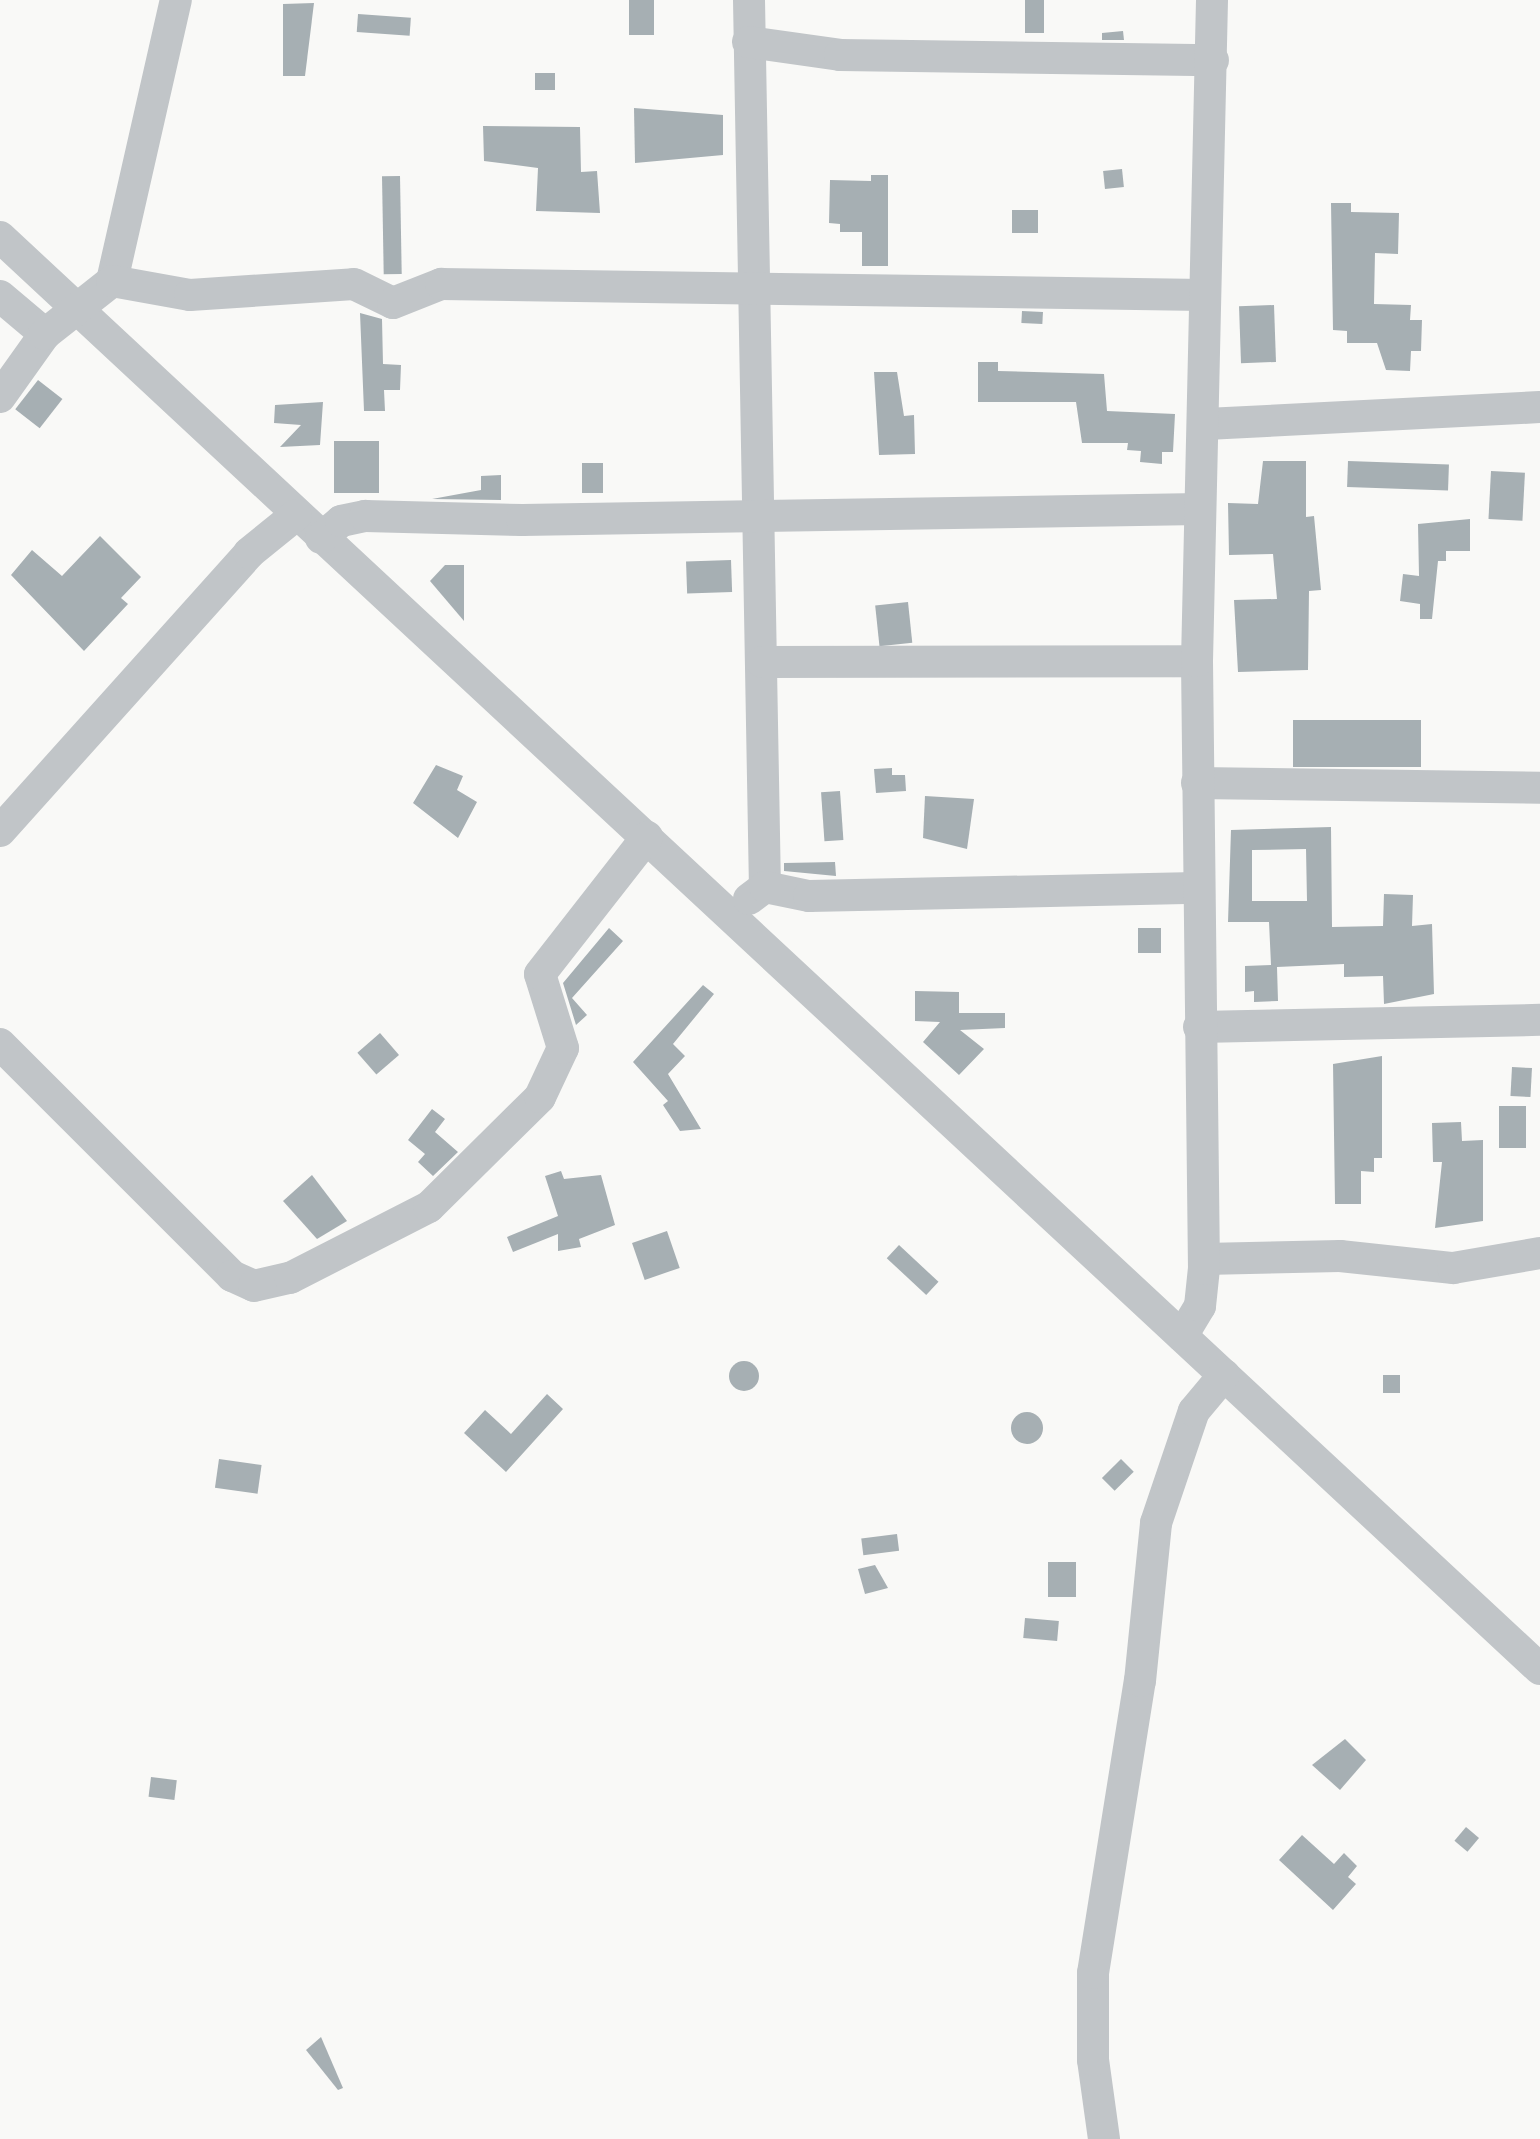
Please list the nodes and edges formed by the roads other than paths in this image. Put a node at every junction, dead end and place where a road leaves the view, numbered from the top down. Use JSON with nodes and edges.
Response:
{"nodes":[{"id":1,"x":176,"y":0,"type":"edge"},
{"id":2,"x":749,"y":0,"type":"edge"},
{"id":3,"x":1212,"y":0,"type":"edge"},
{"id":4,"x":748,"y":42,"type":"junction"},
{"id":5,"x":1213,"y":60,"type":"junction"},
{"id":6,"x":0,"y":237,"type":"edge"},
{"id":7,"x":112,"y":281,"type":"junction"},
{"id":8,"x":757,"y":288,"type":"junction"},
{"id":9,"x":1204,"y":295,"type":"junction"},
{"id":10,"x":0,"y":296,"type":"edge"},
{"id":11,"x":77,"y":315,"type":"junction"},
{"id":12,"x":45,"y":334,"type":"junction"},
{"id":13,"x":0,"y":397,"type":"edge"},
{"id":14,"x":1540,"y":407,"type":"edge"},
{"id":15,"x":1206,"y":424,"type":"junction"},
{"id":16,"x":1200,"y":509,"type":"junction"},
{"id":17,"x":761,"y":514,"type":"junction"},
{"id":18,"x":296,"y":515,"type":"junction"},
{"id":19,"x":321,"y":538,"type":"junction"},
{"id":20,"x":1197,"y":661,"type":"junction"},
{"id":21,"x":762,"y":662,"type":"junction"},
{"id":22,"x":1197,"y":783,"type":"junction"},
{"id":23,"x":1540,"y":788,"type":"edge"},
{"id":24,"x":0,"y":831,"type":"edge"},
{"id":25,"x":647,"y":837,"type":"junction"},
{"id":26,"x":765,"y":887,"type":"junction"},
{"id":27,"x":1197,"y":888,"type":"junction"},
{"id":28,"x":730,"y":915,"type":"junction"},
{"id":29,"x":1540,"y":1020,"type":"edge"},
{"id":30,"x":1199,"y":1027,"type":"junction"},
{"id":31,"x":0,"y":1044,"type":"edge"},
{"id":32,"x":1540,"y":1253,"type":"edge"},
{"id":33,"x":1204,"y":1259,"type":"junction"},
{"id":34,"x":1182,"y":1336,"type":"junction"},
{"id":35,"x":1224,"y":1375,"type":"junction"},
{"id":36,"x":1540,"y":1669,"type":"edge"},
{"id":37,"x":1104,"y":2139,"type":"edge"}],
"edges":[{"from":1,"to":7,"type":"street"},
{"from":2,"to":4,"type":"street"},
{"from":3,"to":5,"type":"street"},
{"from":4,"to":5,"type":"street"},
{"from":4,"to":8,"type":"street"},
{"from":5,"to":9,"type":"street"},
{"from":6,"to":11,"type":"street"},
{"from":7,"to":8,"type":"street"},
{"from":7,"to":11,"type":"street"},
{"from":8,"to":9,"type":"street"},
{"from":8,"to":17,"type":"street"},
{"from":9,"to":15,"type":"street"},
{"from":10,"to":12,"type":"street"},
{"from":11,"to":12,"type":"street"},
{"from":11,"to":18,"type":"street"},
{"from":12,"to":13,"type":"street"},
{"from":14,"to":15,"type":"street"},
{"from":15,"to":16,"type":"street"},
{"from":16,"to":17,"type":"street"},
{"from":16,"to":20,"type":"street"},
{"from":17,"to":19,"type":"street"},
{"from":17,"to":21,"type":"street"},
{"from":18,"to":19,"type":"street"},
{"from":18,"to":24,"type":"street"},
{"from":19,"to":25,"type":"street"},
{"from":20,"to":21,"type":"street"},
{"from":20,"to":22,"type":"street"},
{"from":21,"to":26,"type":"street"},
{"from":22,"to":23,"type":"street"},
{"from":22,"to":27,"type":"street"},
{"from":25,"to":28,"type":"street"},
{"from":25,"to":31,"type":"street"},
{"from":26,"to":27,"type":"street"},
{"from":26,"to":28,"type":"street"},
{"from":27,"to":30,"type":"street"},
{"from":28,"to":34,"type":"street"},
{"from":29,"to":30,"type":"street"},
{"from":30,"to":33,"type":"street"},
{"from":32,"to":33,"type":"street"},
{"from":33,"to":34,"type":"street"},
{"from":34,"to":35,"type":"street"},
{"from":35,"to":36,"type":"street"},
{"from":35,"to":37,"type":"street"}]}
